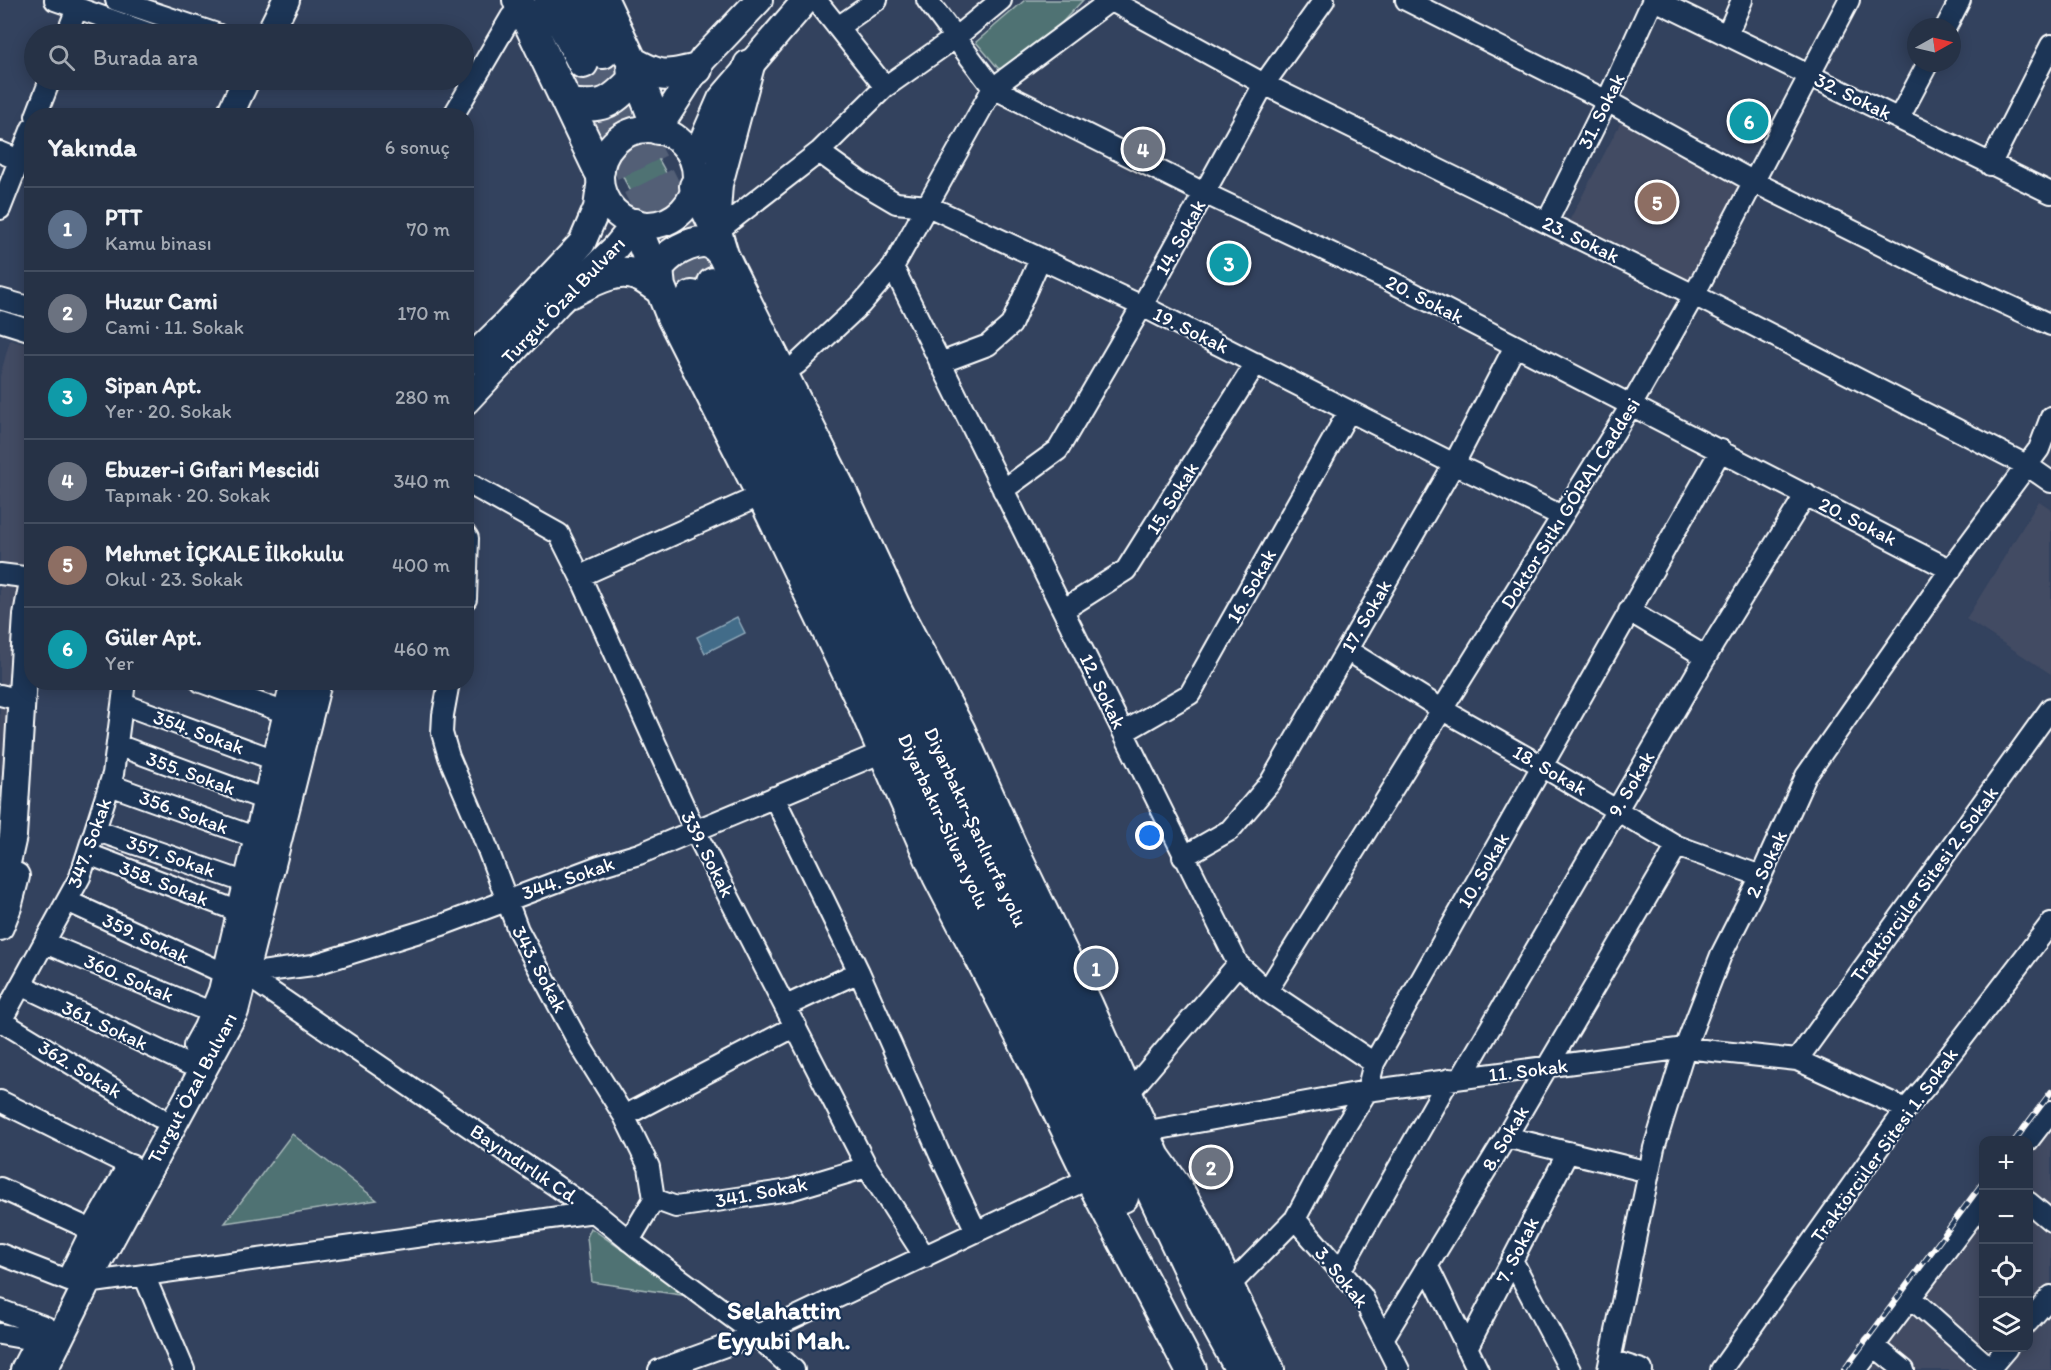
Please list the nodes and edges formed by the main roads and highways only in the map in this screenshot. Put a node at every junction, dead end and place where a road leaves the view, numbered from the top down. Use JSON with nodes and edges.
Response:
{"nodes":[{"id":1,"x":286,"y":0,"type":"edge"},
{"id":2,"x":300,"y":0,"type":"edge"},
{"id":3,"x":550,"y":0,"type":"edge"},
{"id":4,"x":577,"y":0,"type":"edge"},
{"id":5,"x":603,"y":0,"type":"edge"},
{"id":6,"x":759,"y":0,"type":"edge"},
{"id":7,"x":806,"y":0,"type":"edge"},
{"id":8,"x":520,"y":3,"type":"edge"},
{"id":9,"x":274,"y":24,"type":"edge"},
{"id":10,"x":288,"y":24,"type":"edge"},
{"id":11,"x":632,"y":62,"type":"junction"},
{"id":12,"x":749,"y":65,"type":"junction"},
{"id":13,"x":697,"y":69,"type":"junction"},
{"id":14,"x":247,"y":90,"type":"edge"},
{"id":15,"x":251,"y":90,"type":"edge"},
{"id":16,"x":568,"y":104,"type":"junction"},
{"id":17,"x":235,"y":108,"type":"edge"},
{"id":18,"x":246,"y":108,"type":"edge"},
{"id":19,"x":658,"y":129,"type":"junction"},
{"id":20,"x":694,"y":174,"type":"junction"},
{"id":21,"x":599,"y":178,"type":"junction"},
{"id":22,"x":635,"y":224,"type":"junction"},
{"id":23,"x":718,"y":237,"type":"junction"},
{"id":24,"x":660,"y":289,"type":"junction"},
{"id":25,"x":703,"y":289,"type":"joint"},
{"id":26,"x":571,"y":292,"type":"junction"},
{"id":27,"x":474,"y":355,"type":"edge"},
{"id":28,"x":474,"y":393,"type":"edge"},
{"id":29,"x":24,"y":644,"type":"edge"},
{"id":30,"x":292,"y":690,"type":"edge"},
{"id":31,"x":316,"y":690,"type":"edge"},
{"id":32,"x":19,"y":693,"type":"edge"},
{"id":33,"x":913,"y":756,"type":"junction"},
{"id":34,"x":7,"y":811,"type":"edge"},
{"id":35,"x":0,"y":894,"type":"edge"},
{"id":36,"x":0,"y":927,"type":"edge"},
{"id":37,"x":981,"y":959,"type":"junction"},
{"id":38,"x":235,"y":974,"type":"junction"},
{"id":39,"x":78,"y":1282,"type":"junction"},
{"id":40,"x":1192,"y":1362,"type":"edge"},
{"id":41,"x":24,"y":1370,"type":"edge"},
{"id":42,"x":44,"y":1370,"type":"edge"},
{"id":43,"x":1241,"y":1370,"type":"edge"},
{"id":44,"x":1269,"y":1370,"type":"edge"}],
"edges":[{"from":1,"to":9,"type":"main road"},
{"from":2,"to":10,"type":"main road"},
{"from":3,"to":4,"type":"highway"},
{"from":5,"to":11,"type":"highway"},
{"from":6,"to":13,"type":"main road"},
{"from":7,"to":12,"type":"main road"},
{"from":8,"to":16,"type":"highway"},
{"from":11,"to":13,"type":"highway"},
{"from":11,"to":16,"type":"highway"},
{"from":11,"to":19,"type":"highway"},
{"from":12,"to":20,"type":"main road"},
{"from":12,"to":23,"type":"highway"},
{"from":13,"to":19,"type":"main road"},
{"from":14,"to":17,"type":"main road"},
{"from":15,"to":18,"type":"main road"},
{"from":16,"to":21,"type":"highway"},
{"from":19,"to":20,"type":"main road"},
{"from":19,"to":21,"type":"main road"},
{"from":20,"to":22,"type":"main road"},
{"from":20,"to":23,"type":"highway"},
{"from":21,"to":22,"type":"main road"},
{"from":21,"to":27,"type":"main road","name":"Turgut Özal Bulvarı"},
{"from":22,"to":24,"type":"highway"},
{"from":22,"to":26,"type":"main road","name":"Turgut Özal Bulvarı"},
{"from":23,"to":24,"type":"highway"},
{"from":23,"to":44,"type":"highway"},
{"from":24,"to":26,"type":"highway"},
{"from":24,"to":37,"type":"highway"},
{"from":25,"to":33,"type":"highway","name":"Diyarbakır-Silvan yolu"},
{"from":25,"to":43,"type":"highway","name":"Diyarbakır-Şanlıurfa yolu"},
{"from":26,"to":28,"type":"main road","name":"Turgut Özal Bulvarı"},
{"from":29,"to":32,"type":"main road"},
{"from":30,"to":38,"type":"main road","name":"Turgut Özal Bulvarı"},
{"from":31,"to":38,"type":"main road","name":"Turgut Özal Bulvarı"},
{"from":32,"to":34,"type":"main road"},
{"from":32,"to":36,"type":"main road"},
{"from":33,"to":37,"type":"highway"},
{"from":33,"to":40,"type":"highway","name":"Diyarbakır-Silvan yolu"},
{"from":34,"to":35,"type":"main road"},
{"from":37,"to":40,"type":"highway"},
{"from":38,"to":39,"type":"main road","name":"Turgut Özal Bulvarı"},
{"from":38,"to":39,"type":"main road","name":"Turgut Özal Bulvarı"},
{"from":39,"to":41,"type":"main road","name":"Turgut Özal Bulvarı"},
{"from":39,"to":42,"type":"main road","name":"Turgut Özal Bulvarı"}]}
